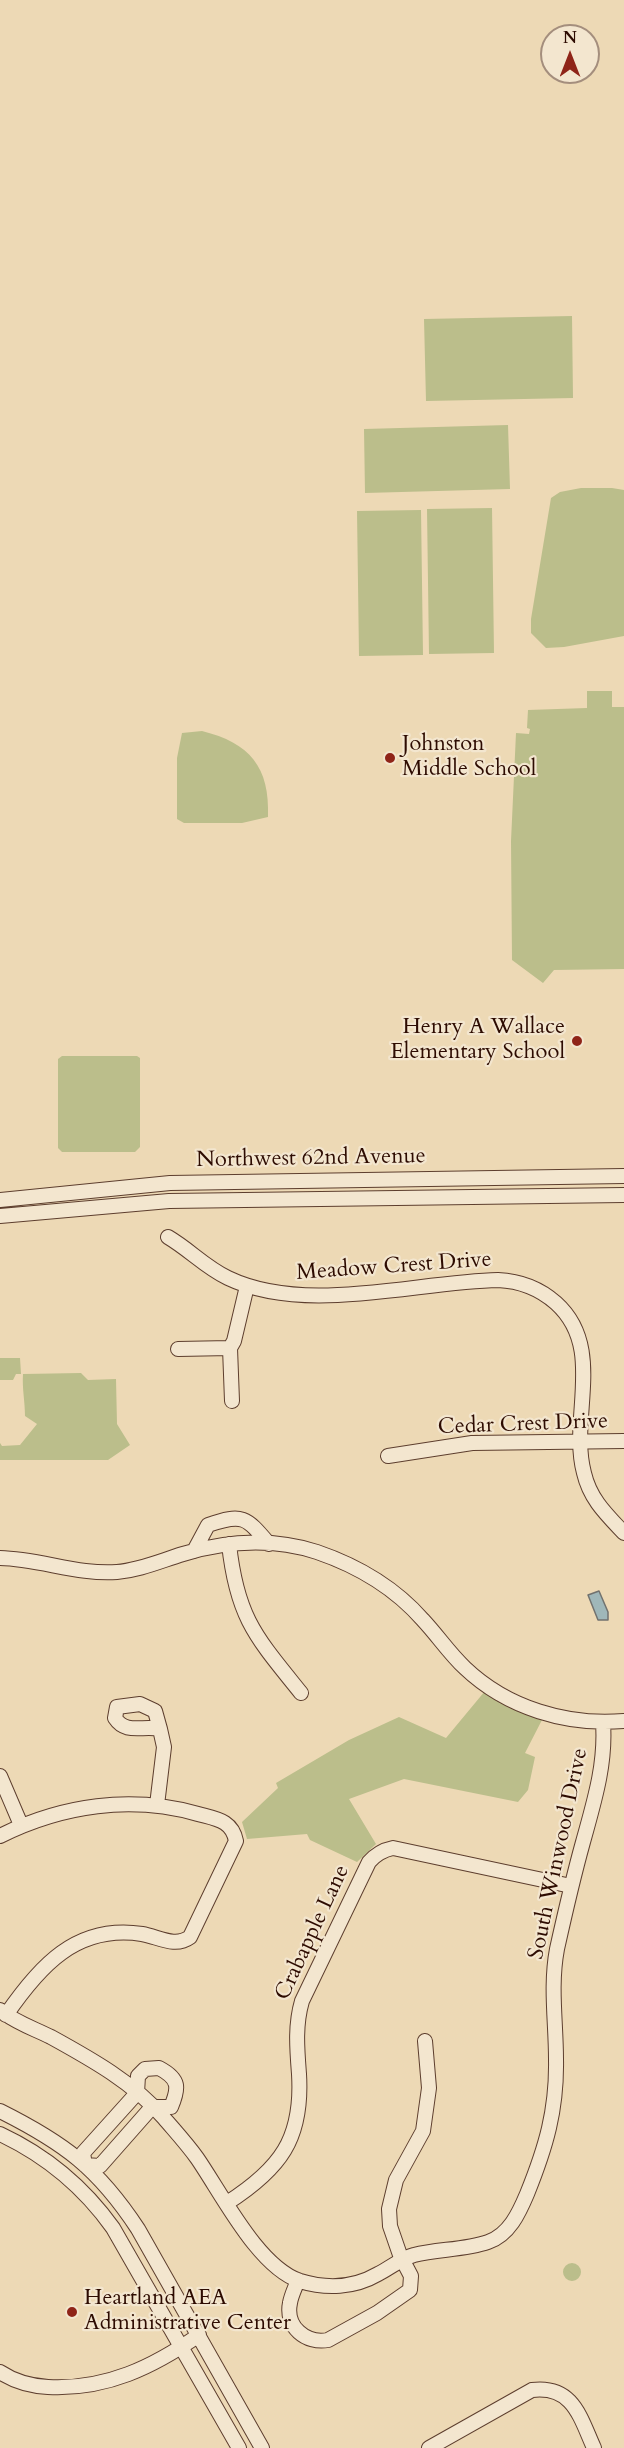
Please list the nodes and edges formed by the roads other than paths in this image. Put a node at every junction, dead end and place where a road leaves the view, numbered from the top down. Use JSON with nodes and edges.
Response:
{"nodes":[{"id":1,"x":624,"y":1176,"type":"edge"},
{"id":2,"x":624,"y":1195,"type":"edge"},
{"id":3,"x":0,"y":1200,"type":"edge"},
{"id":4,"x":0,"y":1216,"type":"edge"},
{"id":5,"x":201,"y":1262,"type":"dead end"},
{"id":6,"x":247,"y":1286,"type":"junction"},
{"id":7,"x":230,"y":1348,"type":"junction"},
{"id":8,"x":178,"y":1349,"type":"dead end"},
{"id":9,"x":231,"y":1401,"type":"dead end"},
{"id":10,"x":580,"y":1442,"type":"junction"},
{"id":11,"x":624,"y":1442,"type":"edge"},
{"id":12,"x":388,"y":1456,"type":"dead end"},
{"id":13,"x":624,"y":1533,"type":"edge"},
{"id":14,"x":229,"y":1544,"type":"junction"},
{"id":15,"x":269,"y":1544,"type":"junction"},
{"id":16,"x":194,"y":1551,"type":"junction"},
{"id":17,"x":0,"y":1558,"type":"edge"},
{"id":18,"x":301,"y":1693,"type":"dead end"},
{"id":19,"x":624,"y":1721,"type":"edge"},
{"id":20,"x":603,"y":1723,"type":"junction"},
{"id":21,"x":160,"y":1729,"type":"dead end"},
{"id":22,"x":0,"y":1776,"type":"edge"},
{"id":23,"x":157,"y":1805,"type":"junction"},
{"id":24,"x":21,"y":1825,"type":"junction"},
{"id":25,"x":0,"y":1836,"type":"edge"},
{"id":26,"x":571,"y":1886,"type":"junction"},
{"id":27,"x":3,"y":2013,"type":"edge"},
{"id":28,"x":425,"y":2041,"type":"dead end"},
{"id":29,"x":137,"y":2093,"type":"junction"},
{"id":30,"x":0,"y":2111,"type":"edge"},
{"id":31,"x":157,"y":2111,"type":"junction"},
{"id":32,"x":0,"y":2134,"type":"edge"},
{"id":33,"x":85,"y":2165,"type":"junction"},
{"id":34,"x":73,"y":2180,"type":"junction"},
{"id":35,"x":227,"y":2203,"type":"junction"},
{"id":36,"x":402,"y":2259,"type":"junction"},
{"id":37,"x":298,"y":2280,"type":"junction"},
{"id":38,"x":199,"y":2335,"type":"junction"},
{"id":39,"x":182,"y":2347,"type":"junction"},
{"id":40,"x":0,"y":2372,"type":"edge"},
{"id":41,"x":239,"y":2448,"type":"edge"},
{"id":42,"x":262,"y":2448,"type":"edge"},
{"id":43,"x":429,"y":2448,"type":"edge"},
{"id":44,"x":594,"y":2448,"type":"edge"}],
"edges":[{"from":1,"to":3,"type":"street","name":"Northwest 62nd Avenue"},
{"from":2,"to":4,"type":"street","name":"Northwest 62nd Avenue"},
{"from":5,"to":6,"type":"street","name":"Meadow Crest Drive"},
{"from":6,"to":7,"type":"street"},
{"from":6,"to":10,"type":"street","name":"Meadow Crest Drive"},
{"from":7,"to":8,"type":"street"},
{"from":7,"to":9,"type":"street"},
{"from":10,"to":11,"type":"street","name":"Cedar Crest Drive"},
{"from":10,"to":12,"type":"street","name":"Cedar Crest Drive"},
{"from":10,"to":13,"type":"street","name":"Meadow Crest Drive"},
{"from":14,"to":15,"type":"street"},
{"from":14,"to":16,"type":"street"},
{"from":14,"to":18,"type":"street"},
{"from":15,"to":16,"type":"street"},
{"from":15,"to":20,"type":"street"},
{"from":16,"to":17,"type":"street"},
{"from":19,"to":20,"type":"street"},
{"from":20,"to":26,"type":"street","name":"South Winwood Drive"},
{"from":21,"to":23,"type":"street"},
{"from":22,"to":24,"type":"street"},
{"from":23,"to":24,"type":"street"},
{"from":23,"to":27,"type":"street"},
{"from":24,"to":25,"type":"street"},
{"from":26,"to":35,"type":"street","name":"Crabapple Lane"},
{"from":26,"to":36,"type":"street","name":"South Winwood Drive"},
{"from":27,"to":29,"type":"street"},
{"from":28,"to":36,"type":"street"},
{"from":29,"to":31,"type":"street"},
{"from":29,"to":31,"type":"street"},
{"from":29,"to":33,"type":"street"},
{"from":30,"to":33,"type":"street"},
{"from":31,"to":33,"type":"street"},
{"from":31,"to":35,"type":"street","name":"South Winwood Drive"},
{"from":32,"to":34,"type":"street"},
{"from":33,"to":34,"type":"street"},
{"from":33,"to":38,"type":"street"},
{"from":34,"to":39,"type":"street"},
{"from":35,"to":37,"type":"street","name":"South Winwood Drive"},
{"from":36,"to":37,"type":"street","name":"South Winwood Drive"},
{"from":36,"to":37,"type":"street"},
{"from":38,"to":39,"type":"street"},
{"from":38,"to":42,"type":"street"},
{"from":39,"to":40,"type":"street"},
{"from":39,"to":41,"type":"street"},
{"from":43,"to":44,"type":"street"}]}
